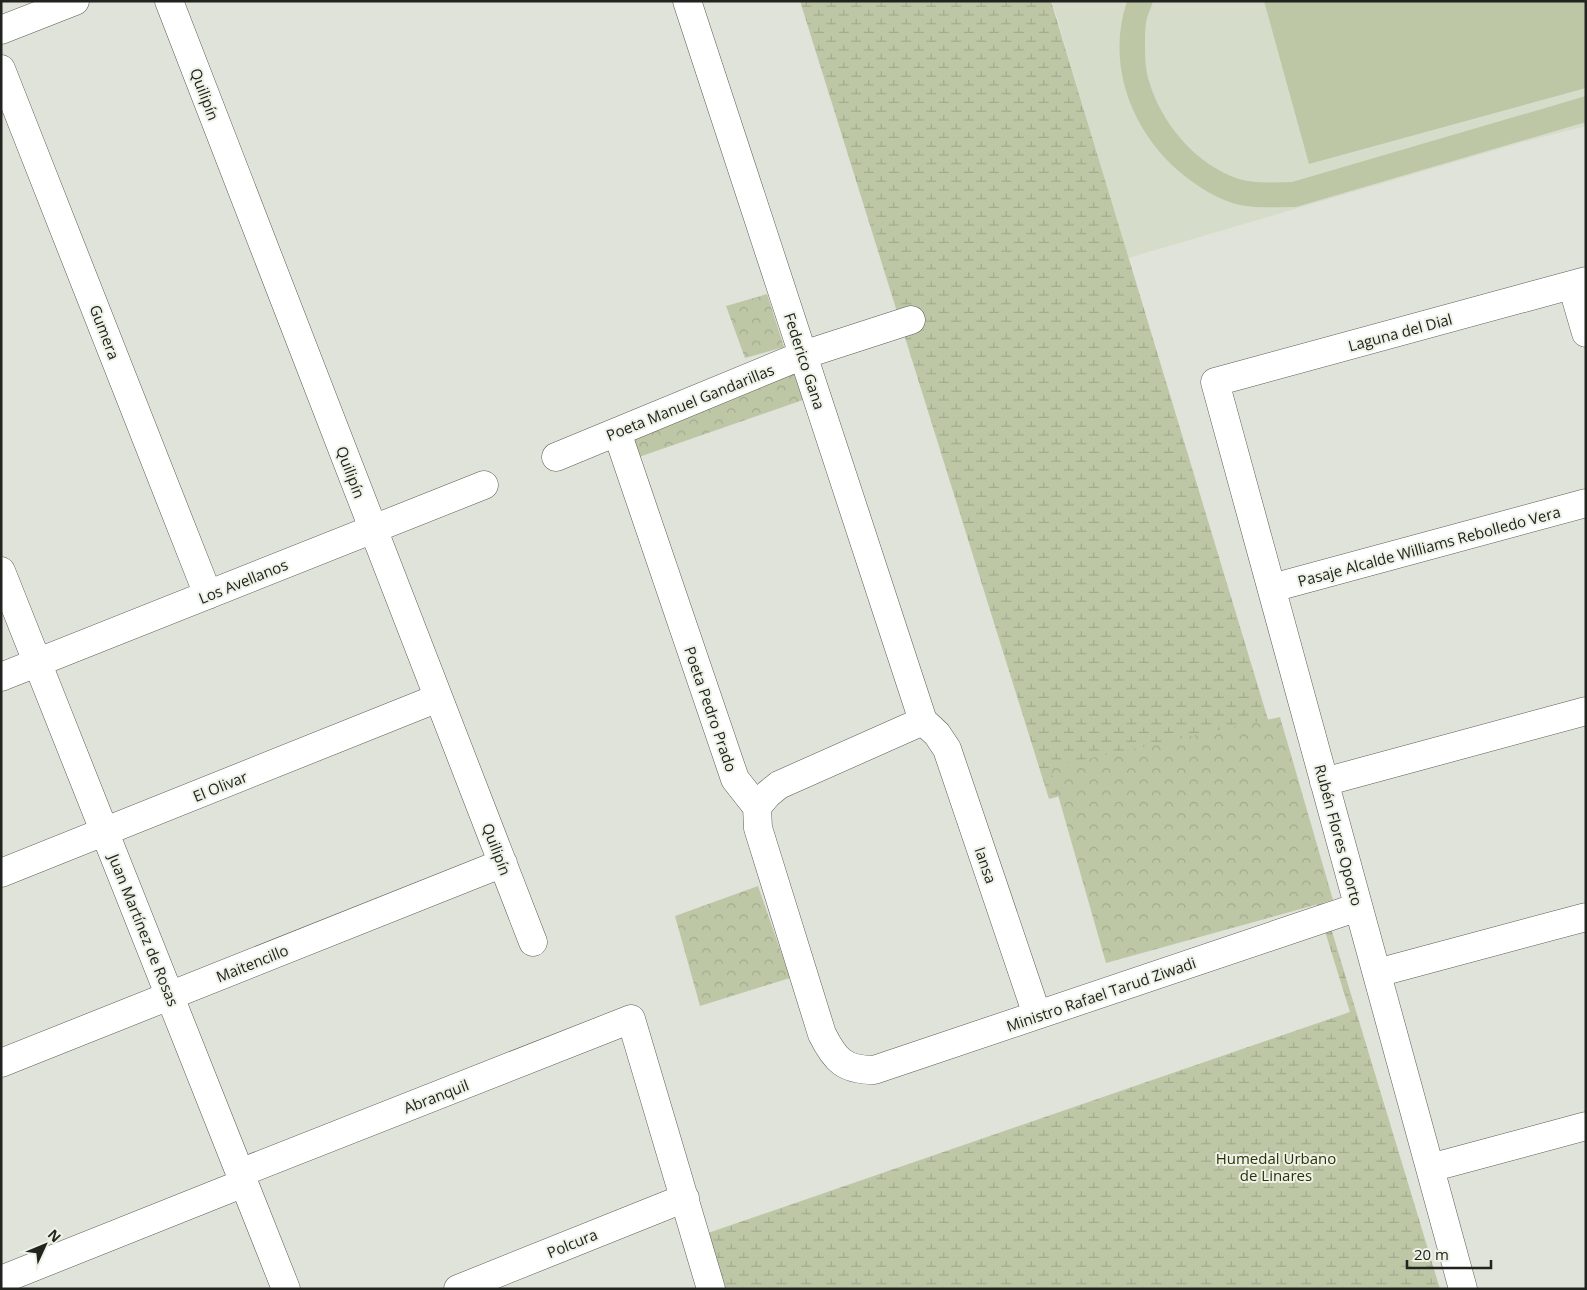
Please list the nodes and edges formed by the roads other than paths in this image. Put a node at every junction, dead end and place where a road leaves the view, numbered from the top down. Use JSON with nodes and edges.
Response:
{"nodes":[{"id":1,"x":75,"y":1,"type":"edge"},
{"id":2,"x":169,"y":1,"type":"edge"},
{"id":3,"x":688,"y":1,"type":"edge"},
{"id":4,"x":1,"y":30,"type":"edge"},
{"id":5,"x":1,"y":69,"type":"edge"},
{"id":6,"x":1579,"y":283,"type":"edge"},
{"id":7,"x":911,"y":320,"type":"dead end"},
{"id":8,"x":1586,"y":333,"type":"edge"},
{"id":9,"x":803,"y":356,"type":"junction"},
{"id":10,"x":1215,"y":382,"type":"joint"},
{"id":11,"x":617,"y":432,"type":"junction"},
{"id":12,"x":556,"y":457,"type":"dead end"},
{"id":13,"x":484,"y":485,"type":"dead end"},
{"id":14,"x":1586,"y":503,"type":"edge"},
{"id":15,"x":373,"y":529,"type":"junction"},
{"id":16,"x":1,"y":570,"type":"edge"},
{"id":17,"x":1272,"y":588,"type":"junction"},
{"id":18,"x":208,"y":594,"type":"junction"},
{"id":19,"x":38,"y":663,"type":"junction"},
{"id":20,"x":1,"y":677,"type":"edge"},
{"id":21,"x":438,"y":698,"type":"junction"},
{"id":22,"x":1586,"y":711,"type":"edge"},
{"id":23,"x":923,"y":721,"type":"junction"},
{"id":24,"x":1324,"y":782,"type":"junction"},
{"id":25,"x":757,"y":807,"type":"junction"},
{"id":26,"x":105,"y":832,"type":"junction"},
{"id":27,"x":503,"y":863,"type":"junction"},
{"id":28,"x":1,"y":873,"type":"edge"},
{"id":29,"x":1358,"y":907,"type":"junction"},
{"id":30,"x":1586,"y":917,"type":"edge"},
{"id":31,"x":533,"y":942,"type":"dead end"},
{"id":32,"x":1377,"y":973,"type":"junction"},
{"id":33,"x":170,"y":996,"type":"junction"},
{"id":34,"x":1037,"y":1015,"type":"junction"},
{"id":35,"x":1,"y":1063,"type":"edge"},
{"id":36,"x":1586,"y":1126,"type":"edge"},
{"id":37,"x":1430,"y":1168,"type":"junction"},
{"id":38,"x":242,"y":1178,"type":"junction"},
{"id":39,"x":685,"y":1198,"type":"junction"},
{"id":40,"x":1,"y":1280,"type":"edge"},
{"id":41,"x":286,"y":1289,"type":"edge"},
{"id":42,"x":458,"y":1289,"type":"edge"},
{"id":43,"x":711,"y":1289,"type":"edge"},
{"id":44,"x":1463,"y":1289,"type":"edge"}],
"edges":[{"from":1,"to":4,"type":"street"},
{"from":2,"to":15,"type":"street","name":"Quilipín"},
{"from":3,"to":9,"type":"street","name":"Federico Gana"},
{"from":5,"to":18,"type":"street","name":"Gumera"},
{"from":6,"to":8,"type":"street"},
{"from":6,"to":10,"type":"street","name":"Laguna del Dial"},
{"from":7,"to":9,"type":"street","name":"Poeta Manuel Gandarillas"},
{"from":9,"to":11,"type":"street","name":"Poeta Manuel Gandarillas"},
{"from":9,"to":23,"type":"street","name":"Federico Gana"},
{"from":10,"to":17,"type":"street","name":"Rubén Flores Oporto"},
{"from":11,"to":12,"type":"street","name":"Poeta Manuel Gandarillas"},
{"from":11,"to":25,"type":"street","name":"Poeta Pedro Prado"},
{"from":13,"to":15,"type":"street","name":"Los Avellanos"},
{"from":14,"to":17,"type":"street","name":"Pasaje Alcalde Williams Rebolledo Vera"},
{"from":15,"to":18,"type":"street","name":"Los Avellanos"},
{"from":15,"to":21,"type":"street","name":"Quilipín"},
{"from":16,"to":19,"type":"street","name":"Juan Martínez de Rosas"},
{"from":17,"to":24,"type":"street","name":"Rubén Flores Oporto"},
{"from":18,"to":19,"type":"street","name":"Los Avellanos"},
{"from":19,"to":20,"type":"street","name":"Los Avellanos"},
{"from":19,"to":26,"type":"street","name":"Juan Martínez de Rosas"},
{"from":21,"to":26,"type":"street","name":"El Olivar"},
{"from":21,"to":27,"type":"street","name":"Quilipín"},
{"from":22,"to":24,"type":"street"},
{"from":23,"to":25,"type":"street"},
{"from":23,"to":34,"type":"street","name":"Iansa"},
{"from":24,"to":29,"type":"street","name":"Rubén Flores Oporto"},
{"from":25,"to":34,"type":"street","name":"Ministro Rafael Tarud Ziwadi"},
{"from":26,"to":28,"type":"street","name":"El Olivar"},
{"from":26,"to":33,"type":"street","name":"Juan Martínez de Rosas"},
{"from":27,"to":31,"type":"street","name":"Quilipín"},
{"from":27,"to":33,"type":"street","name":"Maitencillo"},
{"from":29,"to":32,"type":"street","name":"Rubén Flores Oporto"},
{"from":29,"to":34,"type":"street","name":"Ministro Rafael Tarud Ziwadi"},
{"from":30,"to":32,"type":"street"},
{"from":32,"to":37,"type":"street","name":"Rubén Flores Oporto"},
{"from":33,"to":35,"type":"street","name":"Maitencillo"},
{"from":33,"to":38,"type":"street","name":"Juan Martínez de Rosas"},
{"from":36,"to":37,"type":"street"},
{"from":37,"to":44,"type":"street","name":"Rubén Flores Oporto"},
{"from":38,"to":39,"type":"street","name":"Abranquil"},
{"from":38,"to":40,"type":"street","name":"Abranquil"},
{"from":38,"to":41,"type":"street","name":"Juan Martínez de Rosas"},
{"from":39,"to":42,"type":"street","name":"Polcura"},
{"from":39,"to":43,"type":"street"}]}
